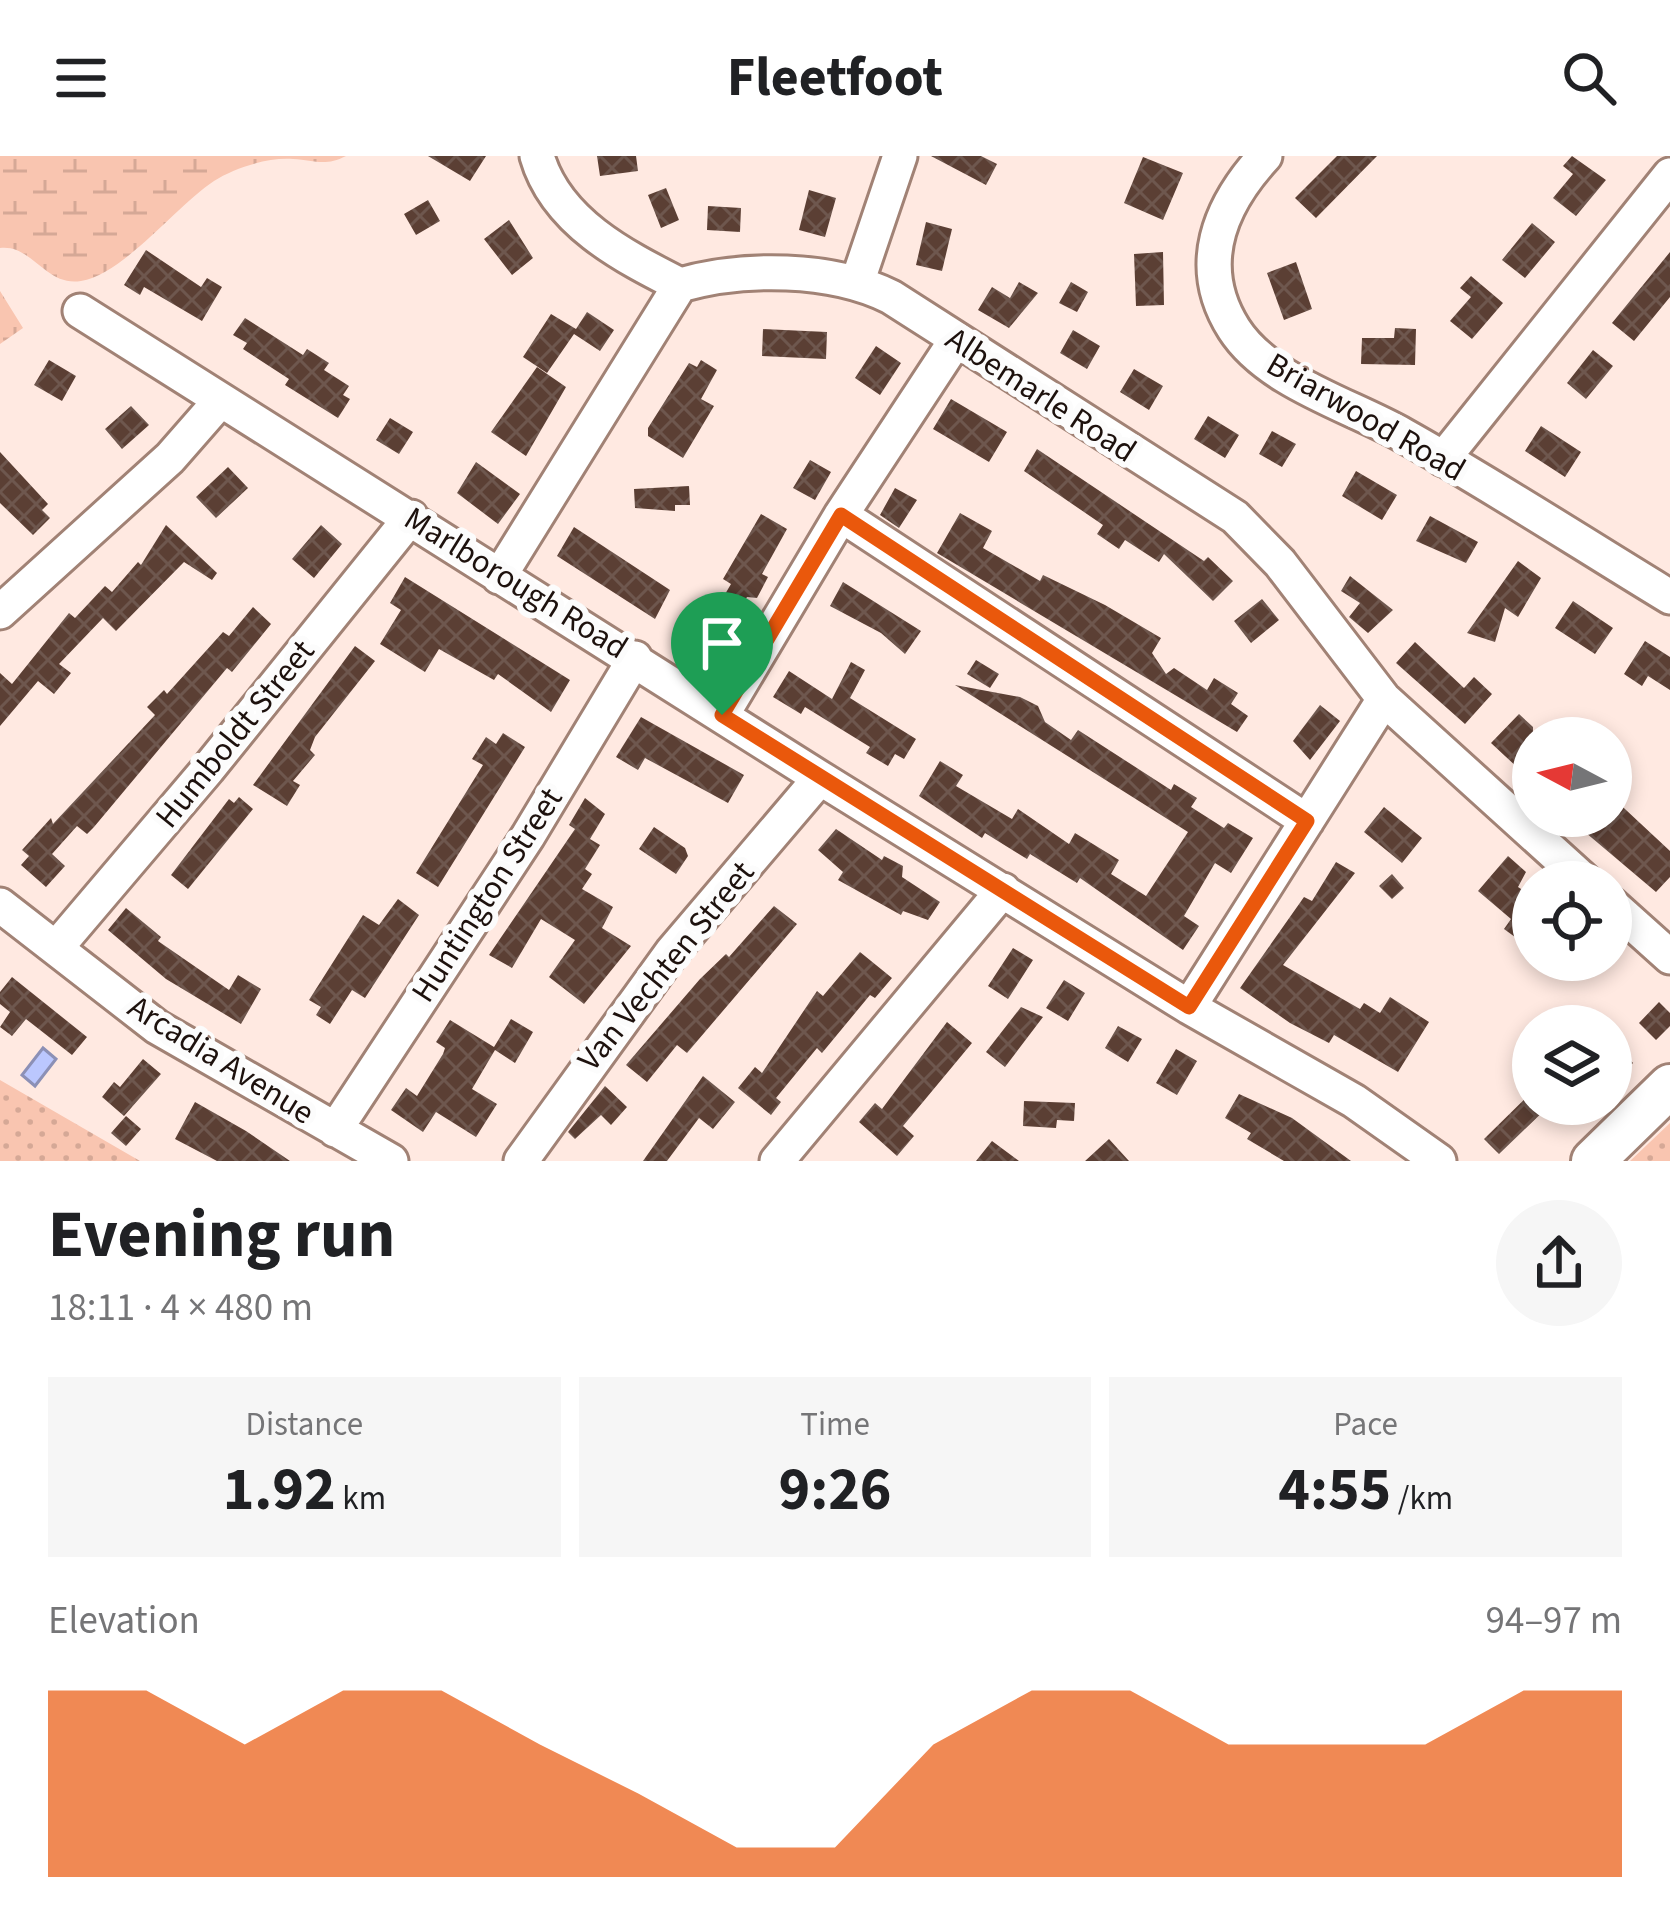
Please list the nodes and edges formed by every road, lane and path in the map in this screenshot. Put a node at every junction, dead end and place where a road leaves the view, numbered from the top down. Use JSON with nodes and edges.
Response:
{"nodes":[{"id":1,"x":537,"y":156,"type":"edge"},
{"id":2,"x":900,"y":156,"type":"edge"},
{"id":3,"x":1265,"y":156,"type":"edge"},
{"id":4,"x":1670,"y":175,"type":"edge"},
{"id":5,"x":857,"y":283,"type":"junction"},
{"id":6,"x":680,"y":285,"type":"junction"},
{"id":7,"x":80,"y":311,"type":"dead end"},
{"id":8,"x":956,"y":340,"type":"junction"},
{"id":9,"x":218,"y":402,"type":"junction"},
{"id":10,"x":1443,"y":459,"type":"junction"},
{"id":11,"x":841,"y":515,"type":"junction"},
{"id":12,"x":411,"y":517,"type":"junction"},
{"id":13,"x":500,"y":577,"type":"junction"},
{"id":14,"x":6,"y":596,"type":"edge"},
{"id":15,"x":1670,"y":597,"type":"edge"},
{"id":16,"x":635,"y":658,"type":"junction"},
{"id":17,"x":1384,"y":699,"type":"junction"},
{"id":18,"x":722,"y":715,"type":"junction"},
{"id":19,"x":820,"y":778,"type":"junction"},
{"id":20,"x":1307,"y":821,"type":"junction"},
{"id":21,"x":1563,"y":861,"type":"edge"},
{"id":22,"x":1003,"y":890,"type":"junction"},
{"id":23,"x":0,"y":905,"type":"edge"},
{"id":24,"x":1632,"y":923,"type":"edge"},
{"id":25,"x":56,"y":947,"type":"junction"},
{"id":26,"x":1670,"y":958,"type":"edge"},
{"id":27,"x":1189,"y":1007,"type":"junction"},
{"id":28,"x":1670,"y":1086,"type":"edge"},
{"id":29,"x":335,"y":1130,"type":"junction"},
{"id":30,"x":391,"y":1161,"type":"edge"},
{"id":31,"x":520,"y":1161,"type":"edge"},
{"id":32,"x":777,"y":1161,"type":"edge"},
{"id":33,"x":1439,"y":1161,"type":"edge"},
{"id":34,"x":1593,"y":1161,"type":"edge"}],
"edges":[{"from":1,"to":6,"type":"street"},
{"from":2,"to":5,"type":"street"},
{"from":3,"to":10,"type":"street","name":"Briarwood Road"},
{"from":4,"to":10,"type":"street"},
{"from":5,"to":6,"type":"street","name":"Albemarle Road"},
{"from":5,"to":8,"type":"street","name":"Albemarle Road"},
{"from":6,"to":13,"type":"street"},
{"from":7,"to":9,"type":"street","name":"Marlborough Road"},
{"from":8,"to":11,"type":"street"},
{"from":8,"to":17,"type":"street","name":"Albemarle Road"},
{"from":9,"to":12,"type":"street","name":"Marlborough Road"},
{"from":9,"to":14,"type":"street"},
{"from":10,"to":15,"type":"street","name":"Briarwood Road"},
{"from":11,"to":18,"type":"street"},
{"from":11,"to":20,"type":"street"},
{"from":12,"to":13,"type":"street","name":"Marlborough Road"},
{"from":12,"to":25,"type":"street","name":"Humboldt Street"},
{"from":13,"to":16,"type":"street","name":"Marlborough Road"},
{"from":16,"to":18,"type":"street","name":"Marlborough Road"},
{"from":16,"to":29,"type":"street","name":"Huntington Street"},
{"from":17,"to":20,"type":"street"},
{"from":17,"to":21,"type":"street","name":"Albemarle Road"},
{"from":18,"to":19,"type":"street","name":"Marlborough Road"},
{"from":19,"to":22,"type":"street","name":"Marlborough Road"},
{"from":19,"to":31,"type":"street","name":"Van Vechten Street"},
{"from":20,"to":27,"type":"street"},
{"from":22,"to":27,"type":"street","name":"Marlborough Road"},
{"from":22,"to":32,"type":"street"},
{"from":23,"to":25,"type":"street","name":"Arcadia Avenue"},
{"from":24,"to":26,"type":"street"},
{"from":25,"to":29,"type":"street","name":"Arcadia Avenue"},
{"from":27,"to":33,"type":"street","name":"Marlborough Road"},
{"from":28,"to":34,"type":"main road"},
{"from":29,"to":30,"type":"street","name":"Arcadia Avenue"}]}
